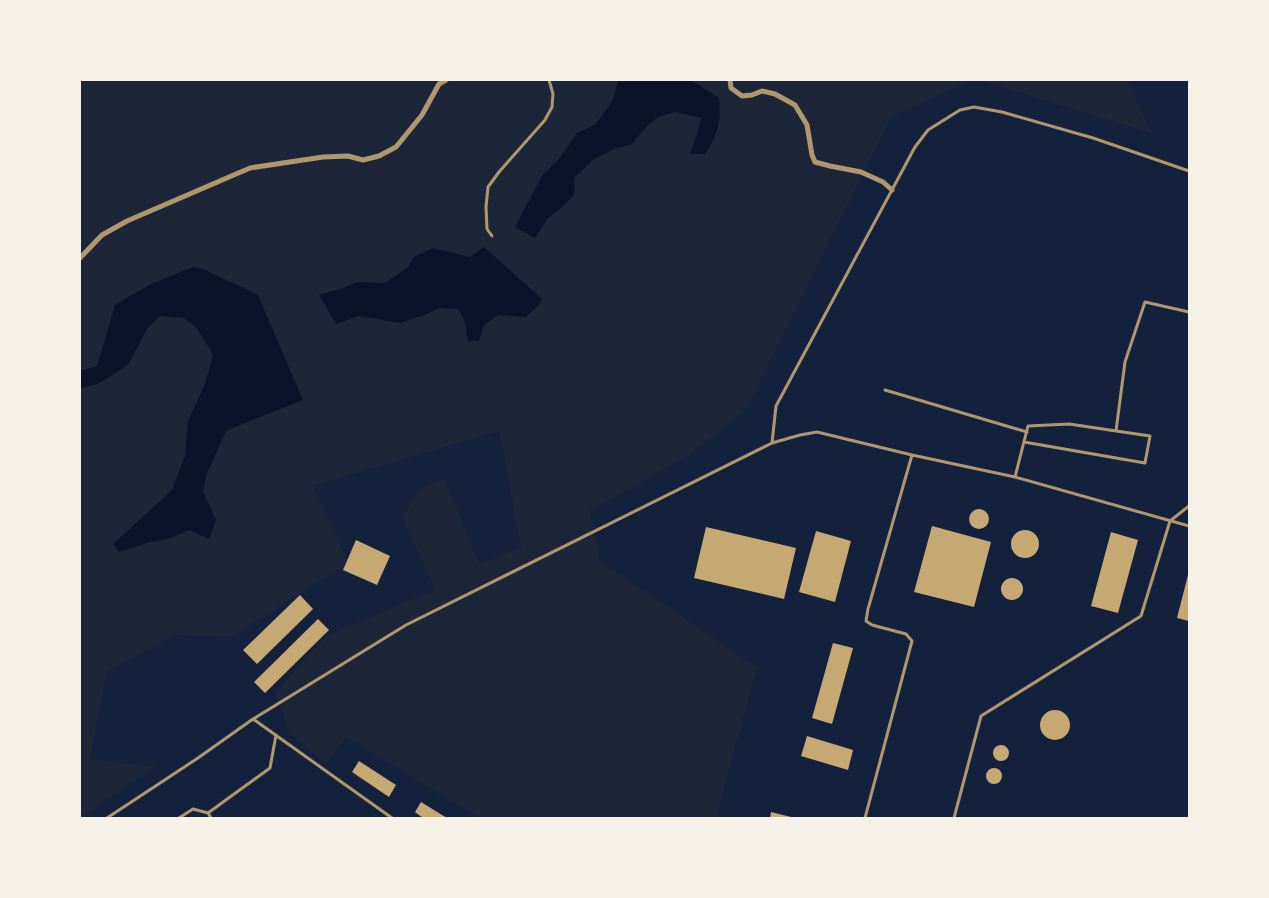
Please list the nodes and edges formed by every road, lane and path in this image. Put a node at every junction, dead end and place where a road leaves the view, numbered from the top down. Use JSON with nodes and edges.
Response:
{"nodes":[{"id":1,"x":446,"y":80,"type":"edge"},
{"id":2,"x":549,"y":80,"type":"edge"},
{"id":3,"x":730,"y":80,"type":"edge"},
{"id":4,"x":1189,"y":171,"type":"edge"},
{"id":5,"x":892,"y":190,"type":"junction"},
{"id":6,"x":492,"y":236,"type":"dead end"},
{"id":7,"x":80,"y":258,"type":"edge"},
{"id":8,"x":1189,"y":312,"type":"edge"},
{"id":9,"x":885,"y":390,"type":"dead end"},
{"id":10,"x":1116,"y":431,"type":"junction"},
{"id":11,"x":1027,"y":432,"type":"junction"},
{"id":12,"x":1024,"y":442,"type":"junction"},
{"id":13,"x":772,"y":443,"type":"junction"},
{"id":14,"x":912,"y":455,"type":"junction"},
{"id":15,"x":1014,"y":477,"type":"junction"},
{"id":16,"x":1189,"y":506,"type":"edge"},
{"id":17,"x":1170,"y":521,"type":"junction"},
{"id":18,"x":1189,"y":526,"type":"edge"},
{"id":19,"x":253,"y":719,"type":"junction"},
{"id":20,"x":276,"y":735,"type":"junction"},
{"id":21,"x":208,"y":813,"type":"junction"},
{"id":22,"x":107,"y":818,"type":"edge"},
{"id":23,"x":179,"y":818,"type":"edge"},
{"id":24,"x":211,"y":818,"type":"edge"},
{"id":25,"x":392,"y":818,"type":"edge"},
{"id":26,"x":865,"y":818,"type":"edge"},
{"id":27,"x":954,"y":818,"type":"edge"}],
"edges":[{"from":1,"to":7,"type":"street"},
{"from":2,"to":6,"type":"lane"},
{"from":3,"to":5,"type":"street"},
{"from":4,"to":5,"type":"lane"},
{"from":5,"to":13,"type":"lane"},
{"from":8,"to":10,"type":"lane"},
{"from":9,"to":11,"type":"lane"},
{"from":10,"to":11,"type":"lane"},
{"from":10,"to":12,"type":"lane"},
{"from":11,"to":12,"type":"lane"},
{"from":12,"to":15,"type":"lane"},
{"from":13,"to":14,"type":"lane"},
{"from":13,"to":19,"type":"lane"},
{"from":14,"to":15,"type":"lane"},
{"from":14,"to":26,"type":"lane"},
{"from":15,"to":17,"type":"lane"},
{"from":16,"to":17,"type":"lane"},
{"from":17,"to":18,"type":"lane"},
{"from":17,"to":27,"type":"lane"},
{"from":19,"to":20,"type":"lane"},
{"from":19,"to":22,"type":"lane"},
{"from":20,"to":21,"type":"lane"},
{"from":20,"to":25,"type":"lane"},
{"from":21,"to":23,"type":"lane"},
{"from":21,"to":24,"type":"lane"}]}
